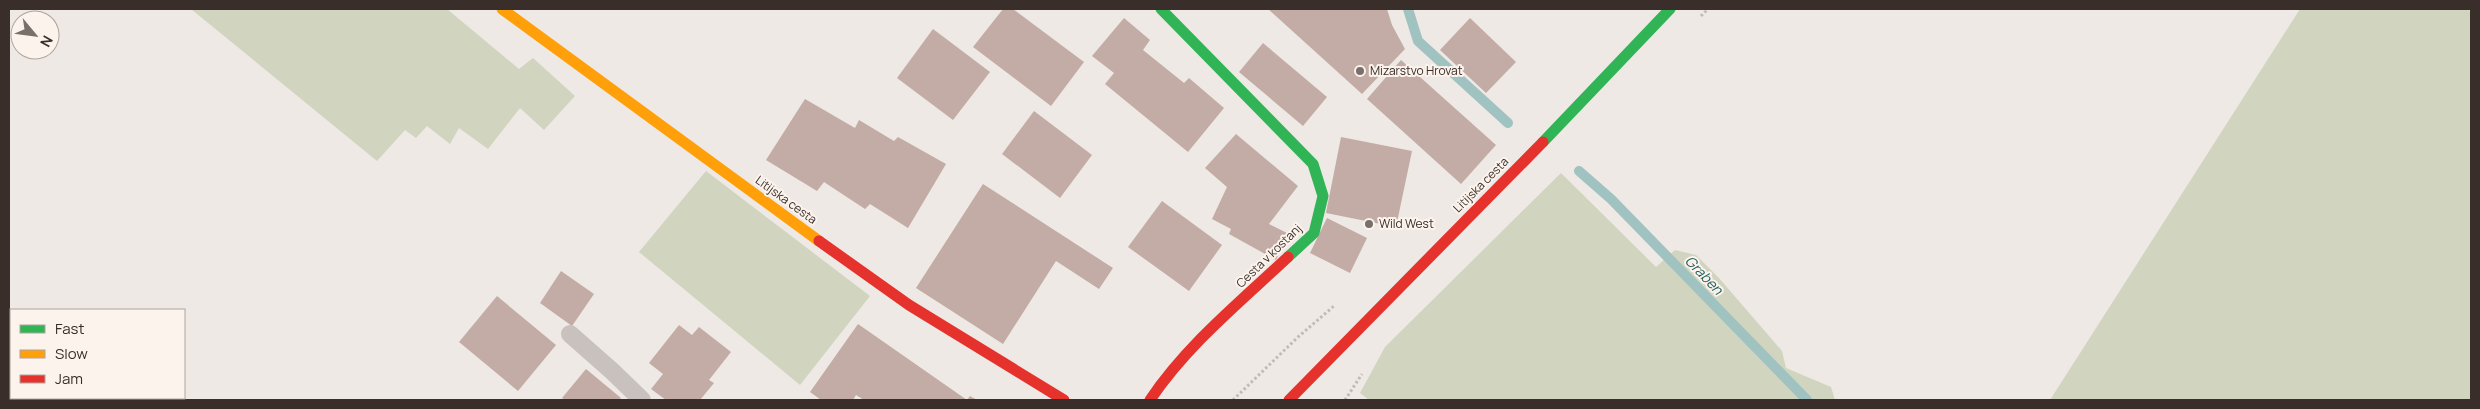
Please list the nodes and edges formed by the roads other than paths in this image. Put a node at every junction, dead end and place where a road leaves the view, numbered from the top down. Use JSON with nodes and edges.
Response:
{"nodes":[{"id":1,"x":502,"y":9,"type":"edge"},
{"id":2,"x":1161,"y":9,"type":"edge"},
{"id":3,"x":1670,"y":9,"type":"edge"},
{"id":4,"x":570,"y":334,"type":"dead end"},
{"id":5,"x":642,"y":400,"type":"edge"},
{"id":6,"x":1064,"y":400,"type":"edge"},
{"id":7,"x":1150,"y":400,"type":"edge"},
{"id":8,"x":1288,"y":400,"type":"edge"}],
"edges":[{"from":1,"to":6,"type":"street","name":"Litijska cesta"},
{"from":2,"to":7,"type":"street","name":"Cesta v kostanj"},
{"from":3,"to":8,"type":"street","name":"Litijska cesta"},
{"from":4,"to":5,"type":"lane"}]}
